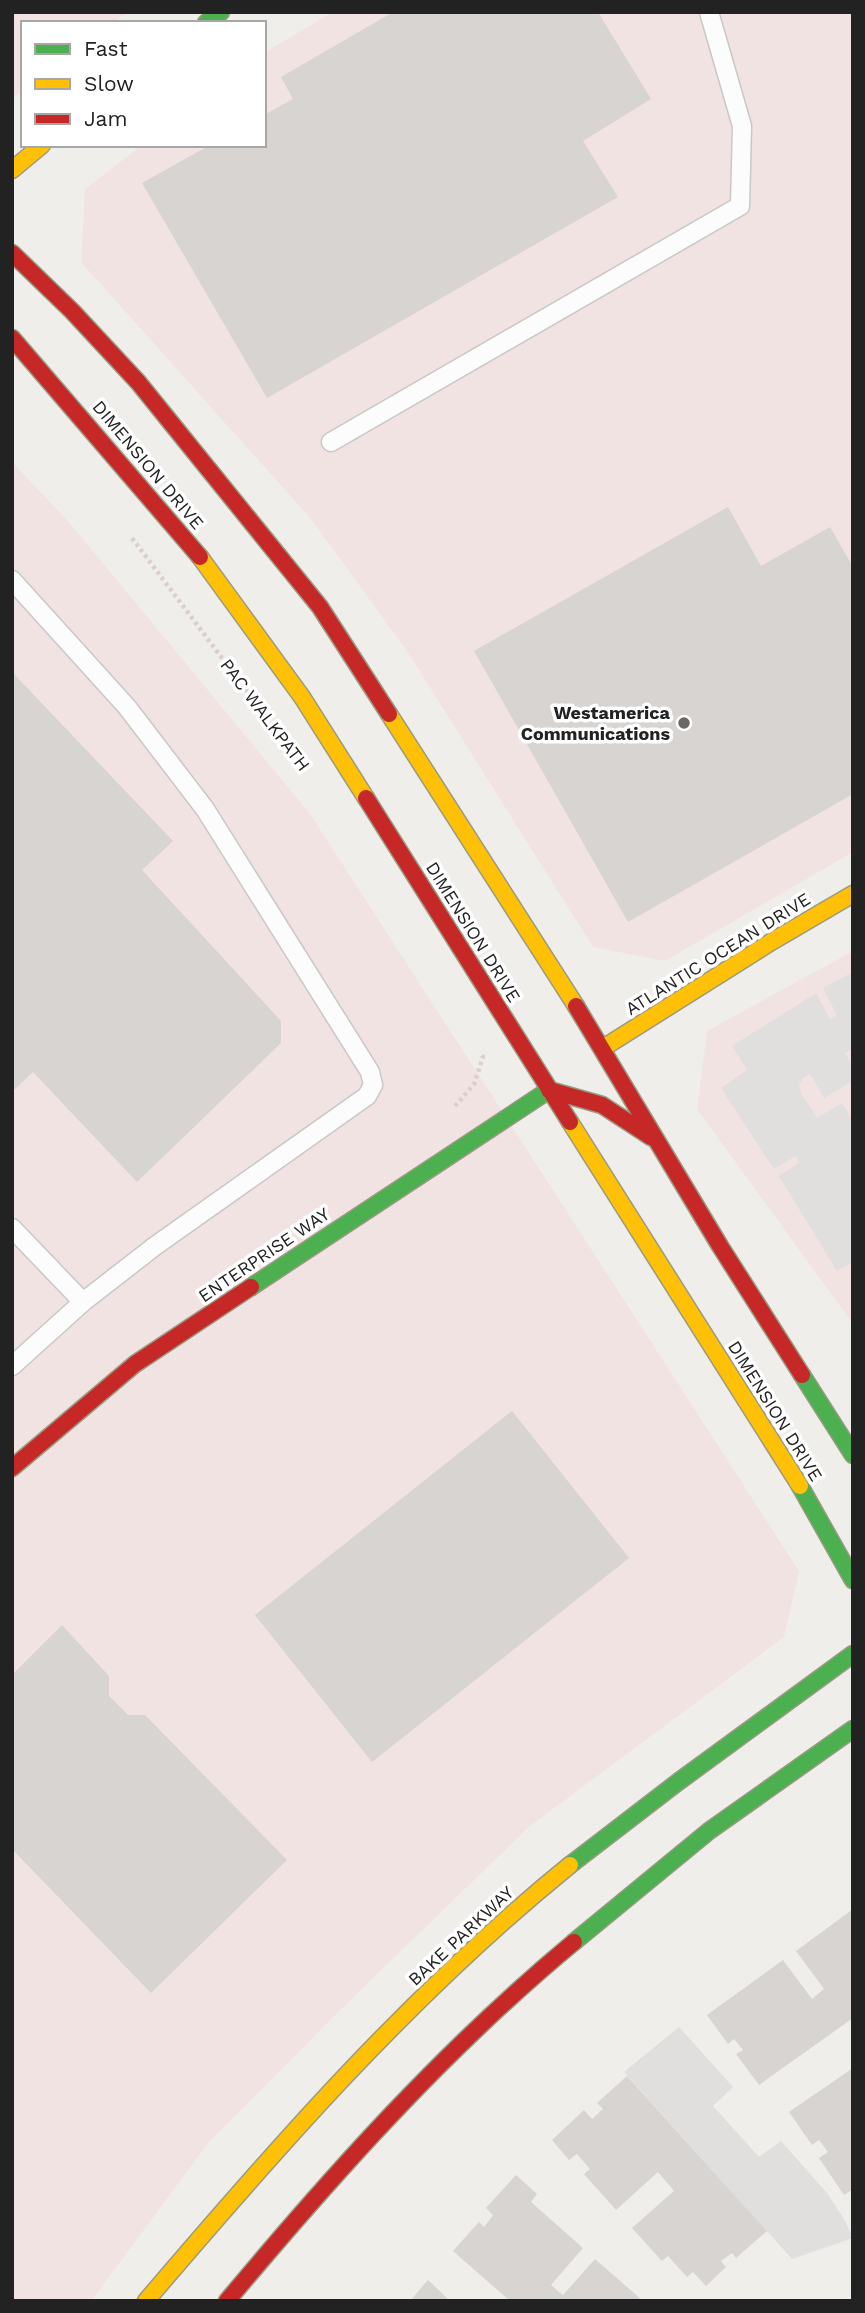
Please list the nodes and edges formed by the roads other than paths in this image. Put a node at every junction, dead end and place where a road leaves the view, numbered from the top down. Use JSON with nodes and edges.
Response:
{"nodes":[{"id":1,"x":709,"y":12,"type":"edge"},
{"id":2,"x":40,"y":147,"type":"edge"},
{"id":3,"x":12,"y":170,"type":"edge"},
{"id":4,"x":12,"y":253,"type":"edge"},
{"id":5,"x":12,"y":338,"type":"edge"},
{"id":6,"x":331,"y":442,"type":"dead end"},
{"id":7,"x":12,"y":580,"type":"edge"},
{"id":8,"x":853,"y":894,"type":"edge"},
{"id":9,"x":603,"y":1048,"type":"junction"},
{"id":10,"x":549,"y":1090,"type":"junction"},
{"id":11,"x":659,"y":1142,"type":"junction"},
{"id":12,"x":12,"y":1228,"type":"edge"},
{"id":13,"x":83,"y":1302,"type":"junction"},
{"id":14,"x":12,"y":1366,"type":"edge"},
{"id":15,"x":853,"y":1455,"type":"edge"},
{"id":16,"x":12,"y":1468,"type":"edge"},
{"id":17,"x":853,"y":1580,"type":"edge"},
{"id":18,"x":853,"y":1654,"type":"edge"},
{"id":19,"x":853,"y":1729,"type":"edge"},
{"id":20,"x":146,"y":2301,"type":"edge"},
{"id":21,"x":227,"y":2301,"type":"edge"}],
"edges":[{"from":1,"to":6,"type":"lane"},
{"from":2,"to":3,"type":"main road"},
{"from":4,"to":9,"type":"main road"},
{"from":5,"to":10,"type":"main road","name":"DIMENSION DRIVE"},
{"from":7,"to":13,"type":"lane"},
{"from":8,"to":9,"type":"main road","name":"ATLANTIC OCEAN DRIVE"},
{"from":9,"to":11,"type":"main road"},
{"from":10,"to":11,"type":"main road"},
{"from":10,"to":16,"type":"main road","name":"ENTERPRISE WAY"},
{"from":10,"to":17,"type":"main road","name":"DIMENSION DRIVE"},
{"from":11,"to":15,"type":"main road"},
{"from":12,"to":13,"type":"lane"},
{"from":13,"to":14,"type":"lane"},
{"from":18,"to":20,"type":"main road","name":"BAKE PARKWAY"},
{"from":19,"to":21,"type":"main road"}]}
